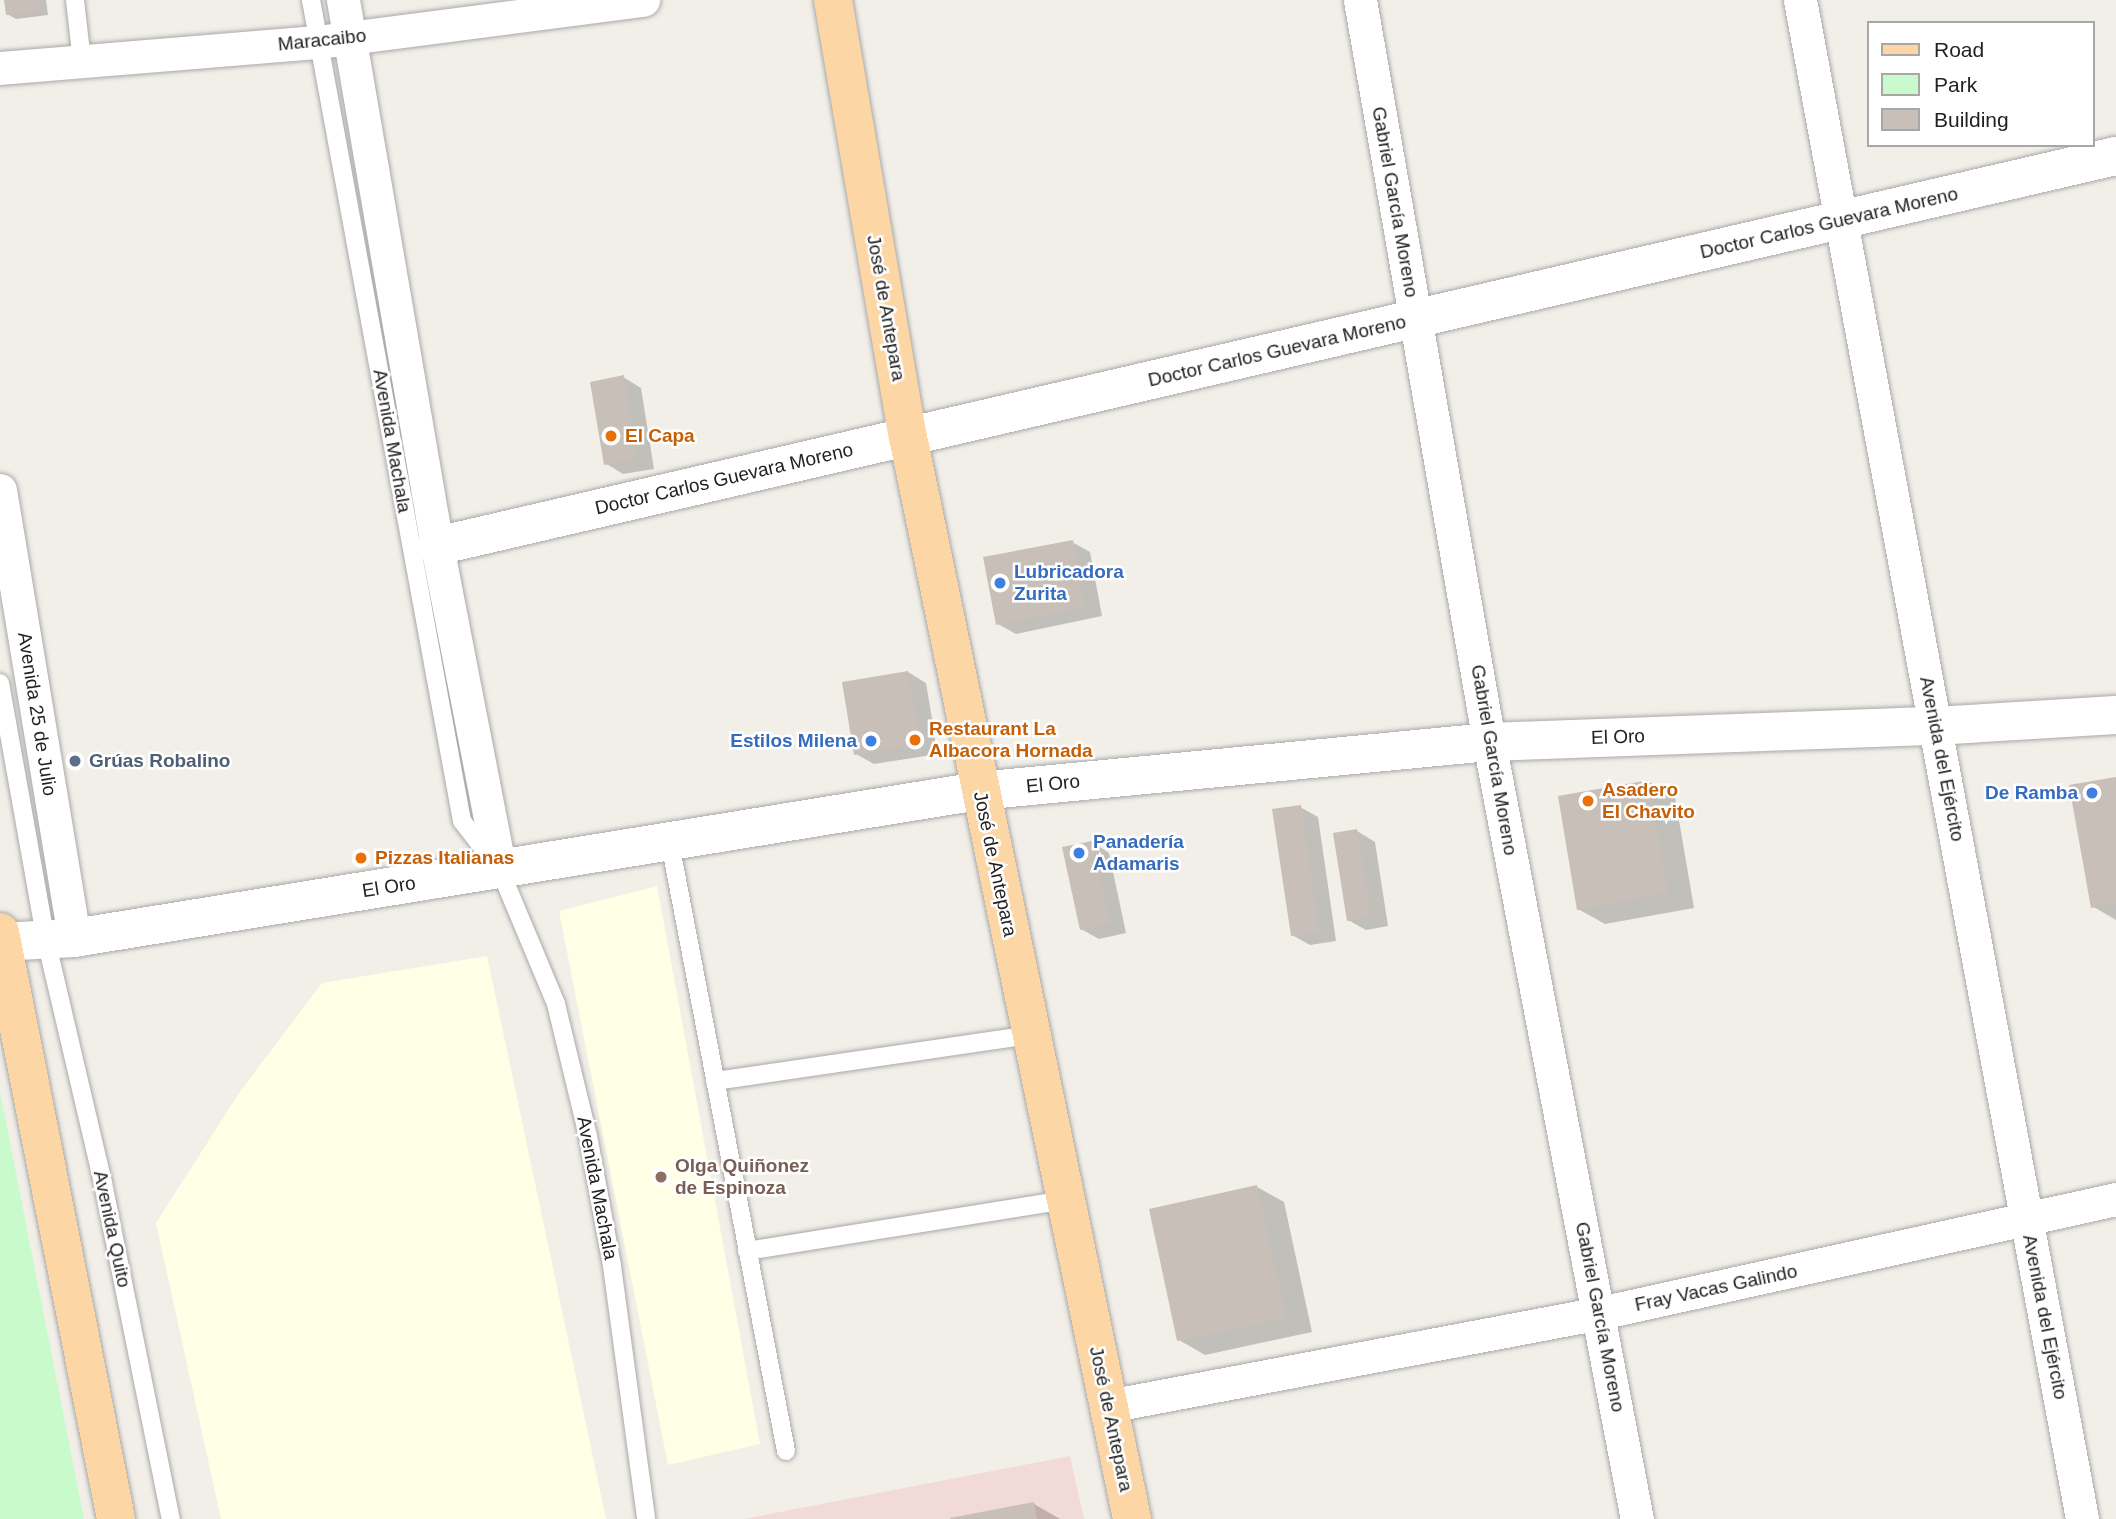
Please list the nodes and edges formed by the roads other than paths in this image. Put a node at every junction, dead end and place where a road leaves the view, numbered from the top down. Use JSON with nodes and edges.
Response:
{"nodes":[{"id":1,"x":75,"y":0,"type":"edge"},
{"id":2,"x":311,"y":0,"type":"edge"},
{"id":3,"x":343,"y":0,"type":"edge"},
{"id":4,"x":643,"y":0,"type":"edge"},
{"id":5,"x":833,"y":0,"type":"edge"},
{"id":6,"x":1360,"y":0,"type":"edge"},
{"id":7,"x":1800,"y":0,"type":"edge"},
{"id":8,"x":334,"y":40,"type":"junction"},
{"id":9,"x":82,"y":61,"type":"junction"},
{"id":10,"x":0,"y":68,"type":"edge"},
{"id":11,"x":2116,"y":156,"type":"edge"},
{"id":12,"x":1840,"y":220,"type":"junction"},
{"id":13,"x":1416,"y":318,"type":"junction"},
{"id":14,"x":908,"y":437,"type":"junction"},
{"id":15,"x":0,"y":490,"type":"edge"},
{"id":16,"x":437,"y":546,"type":"junction"},
{"id":17,"x":0,"y":683,"type":"edge"},
{"id":18,"x":2116,"y":715,"type":"edge"},
{"id":19,"x":1935,"y":726,"type":"junction"},
{"id":20,"x":1489,"y":742,"type":"junction"},
{"id":21,"x":979,"y":791,"type":"junction"},
{"id":22,"x":670,"y":843,"type":"junction"},
{"id":23,"x":500,"y":870,"type":"junction"},
{"id":24,"x":1,"y":938,"type":"edge"},
{"id":25,"x":60,"y":939,"type":"junction"},
{"id":26,"x":1031,"y":1035,"type":"junction"},
{"id":27,"x":715,"y":1081,"type":"junction"},
{"id":28,"x":2116,"y":1199,"type":"edge"},
{"id":29,"x":1066,"y":1200,"type":"junction"},
{"id":30,"x":2026,"y":1219,"type":"junction"},
{"id":31,"x":747,"y":1251,"type":"junction"},
{"id":32,"x":1600,"y":1313,"type":"junction"},
{"id":33,"x":1108,"y":1406,"type":"junction"},
{"id":34,"x":786,"y":1451,"type":"dead end"},
{"id":35,"x":116,"y":1519,"type":"edge"},
{"id":36,"x":171,"y":1519,"type":"edge"},
{"id":37,"x":646,"y":1519,"type":"edge"},
{"id":38,"x":1132,"y":1519,"type":"edge"},
{"id":39,"x":1637,"y":1519,"type":"edge"},
{"id":40,"x":2082,"y":1519,"type":"edge"}],
"edges":[{"from":1,"to":9,"type":"lane"},
{"from":2,"to":8,"type":"lane","name":"Avenida Machala"},
{"from":3,"to":8,"type":"street","name":"Avenida Machala"},
{"from":4,"to":8,"type":"street","name":"Maracaibo"},
{"from":5,"to":14,"type":"main road","name":"José de Antepara"},
{"from":6,"to":13,"type":"street","name":"Gabriel García Moreno"},
{"from":7,"to":12,"type":"street","name":"Avenida del Ejército"},
{"from":8,"to":9,"type":"street","name":"Maracaibo"},
{"from":8,"to":16,"type":"street","name":"Avenida Machala"},
{"from":8,"to":23,"type":"lane","name":"Avenida Machala"},
{"from":9,"to":10,"type":"street","name":"Maracaibo"},
{"from":11,"to":12,"type":"street","name":"Doctor Carlos Guevara Moreno"},
{"from":12,"to":13,"type":"street","name":"Doctor Carlos Guevara Moreno"},
{"from":12,"to":19,"type":"street","name":"Avenida del Ejército"},
{"from":13,"to":14,"type":"street","name":"Doctor Carlos Guevara Moreno"},
{"from":13,"to":20,"type":"street","name":"Gabriel García Moreno"},
{"from":14,"to":16,"type":"street","name":"Doctor Carlos Guevara Moreno"},
{"from":14,"to":21,"type":"main road","name":"José de Antepara"},
{"from":15,"to":25,"type":"street","name":"Avenida 25 de Julio"},
{"from":16,"to":23,"type":"street","name":"Avenida Machala"},
{"from":17,"to":25,"type":"lane","name":"Avenida 25 de Julio"},
{"from":18,"to":19,"type":"street","name":"El Oro"},
{"from":19,"to":20,"type":"street","name":"El Oro"},
{"from":19,"to":30,"type":"street","name":"Avenida del Ejército"},
{"from":20,"to":21,"type":"street","name":"El Oro"},
{"from":20,"to":32,"type":"street","name":"Gabriel García Moreno"},
{"from":21,"to":22,"type":"street","name":"El Oro"},
{"from":21,"to":26,"type":"main road","name":"José de Antepara"},
{"from":22,"to":23,"type":"street","name":"El Oro"},
{"from":22,"to":27,"type":"lane"},
{"from":23,"to":25,"type":"street","name":"El Oro"},
{"from":23,"to":37,"type":"lane","name":"Avenida Machala"},
{"from":24,"to":25,"type":"street","name":"El Oro"},
{"from":24,"to":35,"type":"main road"},
{"from":25,"to":36,"type":"lane","name":"Avenida Quito"},
{"from":26,"to":27,"type":"lane"},
{"from":26,"to":29,"type":"main road","name":"José de Antepara"},
{"from":27,"to":31,"type":"lane"},
{"from":28,"to":30,"type":"street","name":"Fray Vacas Galindo"},
{"from":29,"to":31,"type":"lane"},
{"from":29,"to":33,"type":"main road","name":"José de Antepara"},
{"from":30,"to":32,"type":"street","name":"Fray Vacas Galindo"},
{"from":30,"to":40,"type":"street","name":"Avenida del Ejército"},
{"from":31,"to":34,"type":"lane"},
{"from":32,"to":33,"type":"street","name":"Fray Vacas Galindo"},
{"from":32,"to":39,"type":"street","name":"Gabriel García Moreno"},
{"from":33,"to":38,"type":"main road","name":"José de Antepara"}]}
